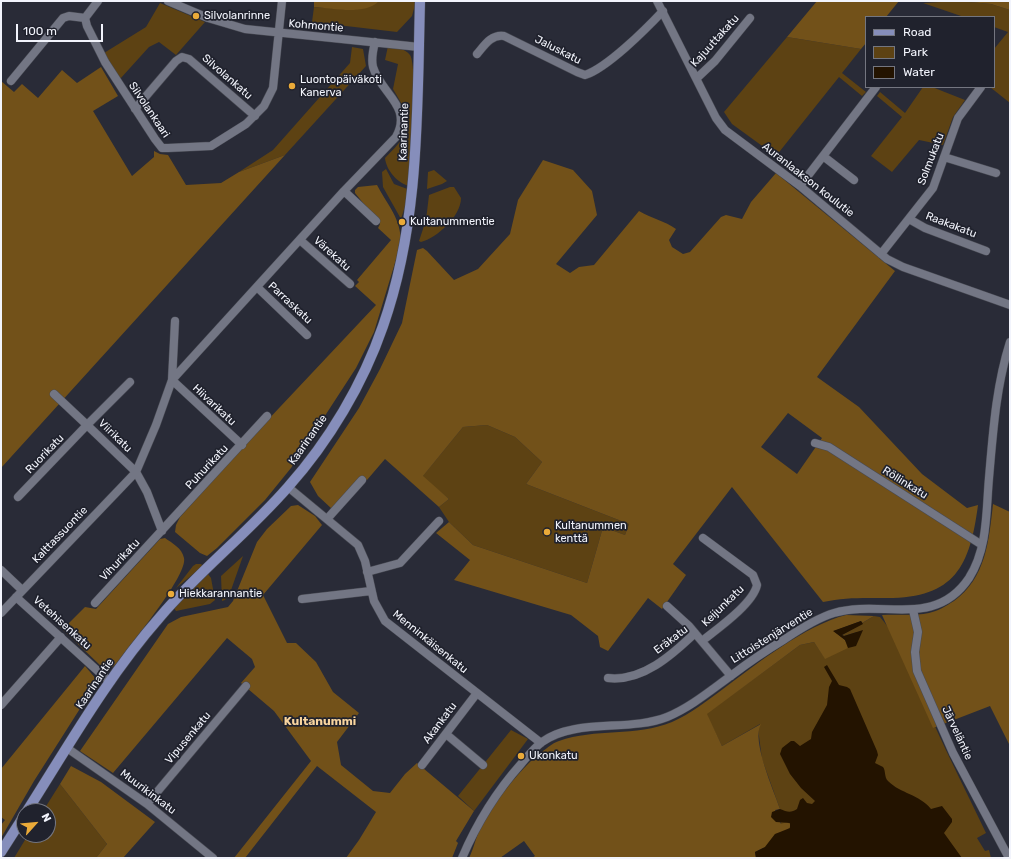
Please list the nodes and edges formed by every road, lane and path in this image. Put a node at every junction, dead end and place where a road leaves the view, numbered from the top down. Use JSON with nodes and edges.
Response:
{"nodes":[{"id":1,"x":98,"y":1,"type":"edge"},
{"id":2,"x":168,"y":1,"type":"edge"},
{"id":3,"x":282,"y":1,"type":"edge"},
{"id":4,"x":420,"y":1,"type":"edge"},
{"id":5,"x":661,"y":5,"type":"edge"},
{"id":6,"x":85,"y":18,"type":"junction"},
{"id":7,"x":750,"y":18,"type":"dead end"},
{"id":8,"x":277,"y":33,"type":"junction"},
{"id":9,"x":374,"y":42,"type":"junction"},
{"id":10,"x":419,"y":47,"type":"junction"},
{"id":11,"x":477,"y":54,"type":"dead end"},
{"id":12,"x":697,"y":78,"type":"junction"},
{"id":13,"x":11,"y":81,"type":"dead end"},
{"id":14,"x":875,"y":88,"type":"edge"},
{"id":15,"x":980,"y":88,"type":"edge"},
{"id":16,"x":135,"y":109,"type":"junction"},
{"id":17,"x":255,"y":116,"type":"junction"},
{"id":18,"x":823,"y":156,"type":"junction"},
{"id":19,"x":944,"y":158,"type":"junction"},
{"id":20,"x":996,"y":173,"type":"dead end"},
{"id":21,"x":854,"y":180,"type":"dead end"},
{"id":22,"x":800,"y":186,"type":"junction"},
{"id":23,"x":344,"y":191,"type":"junction"},
{"id":24,"x":909,"y":219,"type":"junction"},
{"id":25,"x":376,"y":221,"type":"dead end"},
{"id":26,"x":300,"y":240,"type":"junction"},
{"id":27,"x":986,"y":251,"type":"dead end"},
{"id":28,"x":881,"y":254,"type":"junction"},
{"id":29,"x":350,"y":284,"type":"dead end"},
{"id":30,"x":257,"y":287,"type":"junction"},
{"id":31,"x":1010,"y":305,"type":"edge"},
{"id":32,"x":175,"y":321,"type":"dead end"},
{"id":33,"x":308,"y":335,"type":"dead end"},
{"id":34,"x":1010,"y":342,"type":"edge"},
{"id":35,"x":172,"y":380,"type":"junction"},
{"id":36,"x":130,"y":382,"type":"dead end"},
{"id":37,"x":54,"y":394,"type":"dead end"},
{"id":38,"x":267,"y":416,"type":"dead end"},
{"id":39,"x":88,"y":425,"type":"junction"},
{"id":40,"x":815,"y":443,"type":"dead end"},
{"id":41,"x":242,"y":445,"type":"junction"},
{"id":42,"x":136,"y":472,"type":"junction"},
{"id":43,"x":362,"y":480,"type":"dead end"},
{"id":44,"x":288,"y":487,"type":"junction"},
{"id":45,"x":18,"y":498,"type":"dead end"},
{"id":46,"x":327,"y":519,"type":"junction"},
{"id":47,"x":439,"y":521,"type":"dead end"},
{"id":48,"x":162,"y":531,"type":"junction"},
{"id":49,"x":703,"y":538,"type":"dead end"},
{"id":50,"x":982,"y":545,"type":"junction"},
{"id":51,"x":1,"y":570,"type":"edge"},
{"id":52,"x":367,"y":572,"type":"junction"},
{"id":53,"x":22,"y":590,"type":"junction"},
{"id":54,"x":371,"y":592,"type":"junction"},
{"id":55,"x":16,"y":597,"type":"junction"},
{"id":56,"x":302,"y":599,"type":"dead end"},
{"id":57,"x":95,"y":603,"type":"dead end"},
{"id":58,"x":667,"y":606,"type":"dead end"},
{"id":59,"x":913,"y":610,"type":"junction"},
{"id":60,"x":1,"y":613,"type":"edge"},
{"id":61,"x":695,"y":633,"type":"junction"},
{"id":62,"x":61,"y":637,"type":"junction"},
{"id":63,"x":702,"y":641,"type":"junction"},
{"id":64,"x":731,"y":676,"type":"junction"},
{"id":65,"x":608,"y":678,"type":"dead end"},
{"id":66,"x":110,"y":682,"type":"junction"},
{"id":67,"x":246,"y":686,"type":"dead end"},
{"id":68,"x":477,"y":693,"type":"junction"},
{"id":69,"x":1,"y":705,"type":"edge"},
{"id":70,"x":446,"y":734,"type":"junction"},
{"id":71,"x":540,"y":743,"type":"junction"},
{"id":72,"x":67,"y":748,"type":"junction"},
{"id":73,"x":422,"y":765,"type":"dead end"},
{"id":74,"x":483,"y":765,"type":"dead end"},
{"id":75,"x":32,"y":803,"type":"edge"},
{"id":76,"x":147,"y":804,"type":"junction"},
{"id":77,"x":16,"y":829,"type":"edge"},
{"id":78,"x":1,"y":852,"type":"edge"},
{"id":79,"x":213,"y":858,"type":"edge"},
{"id":80,"x":462,"y":858,"type":"edge"},
{"id":81,"x":1009,"y":858,"type":"edge"}],
"edges":[{"from":1,"to":6,"type":"street"},
{"from":2,"to":8,"type":"street","name":"Kohmontie"},
{"from":3,"to":8,"type":"street"},
{"from":4,"to":10,"type":"main road","name":"Kaarinantie"},
{"from":5,"to":11,"type":"street","name":"Jaluskatu"},
{"from":5,"to":12,"type":"street","name":"Auranlaakson koulutie"},
{"from":6,"to":13,"type":"street"},
{"from":6,"to":16,"type":"street","name":"Silvolankaari"},
{"from":7,"to":12,"type":"street","name":"Kajuuttakatu"},
{"from":8,"to":9,"type":"street","name":"Kohmontie"},
{"from":8,"to":17,"type":"street","name":"Silvolankaari"},
{"from":9,"to":10,"type":"street","name":"Kohmontie"},
{"from":9,"to":23,"type":"street"},
{"from":10,"to":44,"type":"main road","name":"Kaarinantie"},
{"from":12,"to":22,"type":"street","name":"Auranlaakson koulutie"},
{"from":14,"to":18,"type":"street"},
{"from":15,"to":19,"type":"street","name":"Solmukatu"},
{"from":16,"to":17,"type":"street","name":"Silvolankaari"},
{"from":16,"to":17,"type":"street","name":"Silvolankatu"},
{"from":18,"to":21,"type":"street"},
{"from":18,"to":22,"type":"street"},
{"from":19,"to":20,"type":"street"},
{"from":19,"to":24,"type":"street","name":"Solmukatu"},
{"from":22,"to":28,"type":"street","name":"Auranlaakson koulutie"},
{"from":23,"to":25,"type":"street"},
{"from":23,"to":26,"type":"street"},
{"from":24,"to":27,"type":"street","name":"Raakakatu"},
{"from":24,"to":28,"type":"street","name":"Solmukatu"},
{"from":26,"to":29,"type":"street","name":"Värekatu"},
{"from":26,"to":30,"type":"street"},
{"from":28,"to":31,"type":"street","name":"Auranlaakson koulutie"},
{"from":30,"to":33,"type":"street","name":"Parraskatu"},
{"from":30,"to":35,"type":"street"},
{"from":32,"to":35,"type":"street"},
{"from":34,"to":50,"type":"street","name":"Littoistenjärventie"},
{"from":35,"to":41,"type":"street","name":"Hiivarikatu"},
{"from":35,"to":42,"type":"street"},
{"from":36,"to":39,"type":"street","name":"Viirikatu"},
{"from":37,"to":39,"type":"street"},
{"from":38,"to":41,"type":"street","name":"Puhurikatu"},
{"from":39,"to":42,"type":"street","name":"Viirikatu"},
{"from":39,"to":45,"type":"street","name":"Ruorikatu"},
{"from":40,"to":50,"type":"street","name":"Röllinkatu"},
{"from":41,"to":48,"type":"street","name":"Puhurikatu"},
{"from":42,"to":48,"type":"street"},
{"from":42,"to":53,"type":"street","name":"Kalttassuontie"},
{"from":43,"to":46,"type":"street"},
{"from":44,"to":46,"type":"street","name":"Menninkäisenkatu"},
{"from":44,"to":66,"type":"main road","name":"Kaarinantie"},
{"from":46,"to":52,"type":"street","name":"Menninkäisenkatu"},
{"from":47,"to":52,"type":"street"},
{"from":48,"to":57,"type":"street","name":"Vihurikatu"},
{"from":49,"to":63,"type":"street","name":"Keijunkatu"},
{"from":50,"to":59,"type":"street","name":"Littoistenjärventie"},
{"from":51,"to":53,"type":"street"},
{"from":52,"to":54,"type":"street","name":"Menninkäisenkatu"},
{"from":53,"to":55,"type":"street","name":"Kalttassuontie"},
{"from":54,"to":56,"type":"street"},
{"from":54,"to":68,"type":"street","name":"Menninkäisenkatu"},
{"from":55,"to":60,"type":"street","name":"Kalttassuontie"},
{"from":55,"to":62,"type":"street","name":"Vetehisenkatu"},
{"from":58,"to":61,"type":"street"},
{"from":59,"to":64,"type":"street","name":"Littoistenjärventie"},
{"from":59,"to":81,"type":"street","name":"Järveläntie"},
{"from":61,"to":63,"type":"street","name":"Eräkatu"},
{"from":61,"to":65,"type":"street","name":"Eräkatu"},
{"from":62,"to":66,"type":"street","name":"Vetehisenkatu"},
{"from":62,"to":69,"type":"street"},
{"from":63,"to":64,"type":"street","name":"Eräkatu"},
{"from":64,"to":71,"type":"street","name":"Littoistenjärventie"},
{"from":66,"to":72,"type":"main road","name":"Kaarinantie"},
{"from":67,"to":76,"type":"street","name":"Vipusenkatu"},
{"from":68,"to":70,"type":"street","name":"Akankatu"},
{"from":68,"to":71,"type":"street","name":"Menninkäisenkatu"},
{"from":70,"to":73,"type":"street","name":"Akankatu"},
{"from":70,"to":74,"type":"street"},
{"from":71,"to":80,"type":"street","name":"Littoistenjärventie"},
{"from":72,"to":75,"type":"main road","name":"Kaarinantie"},
{"from":72,"to":76,"type":"street","name":"Muurikinkatu"},
{"from":76,"to":79,"type":"street","name":"Muurikinkatu"},
{"from":77,"to":78,"type":"main road"}]}
